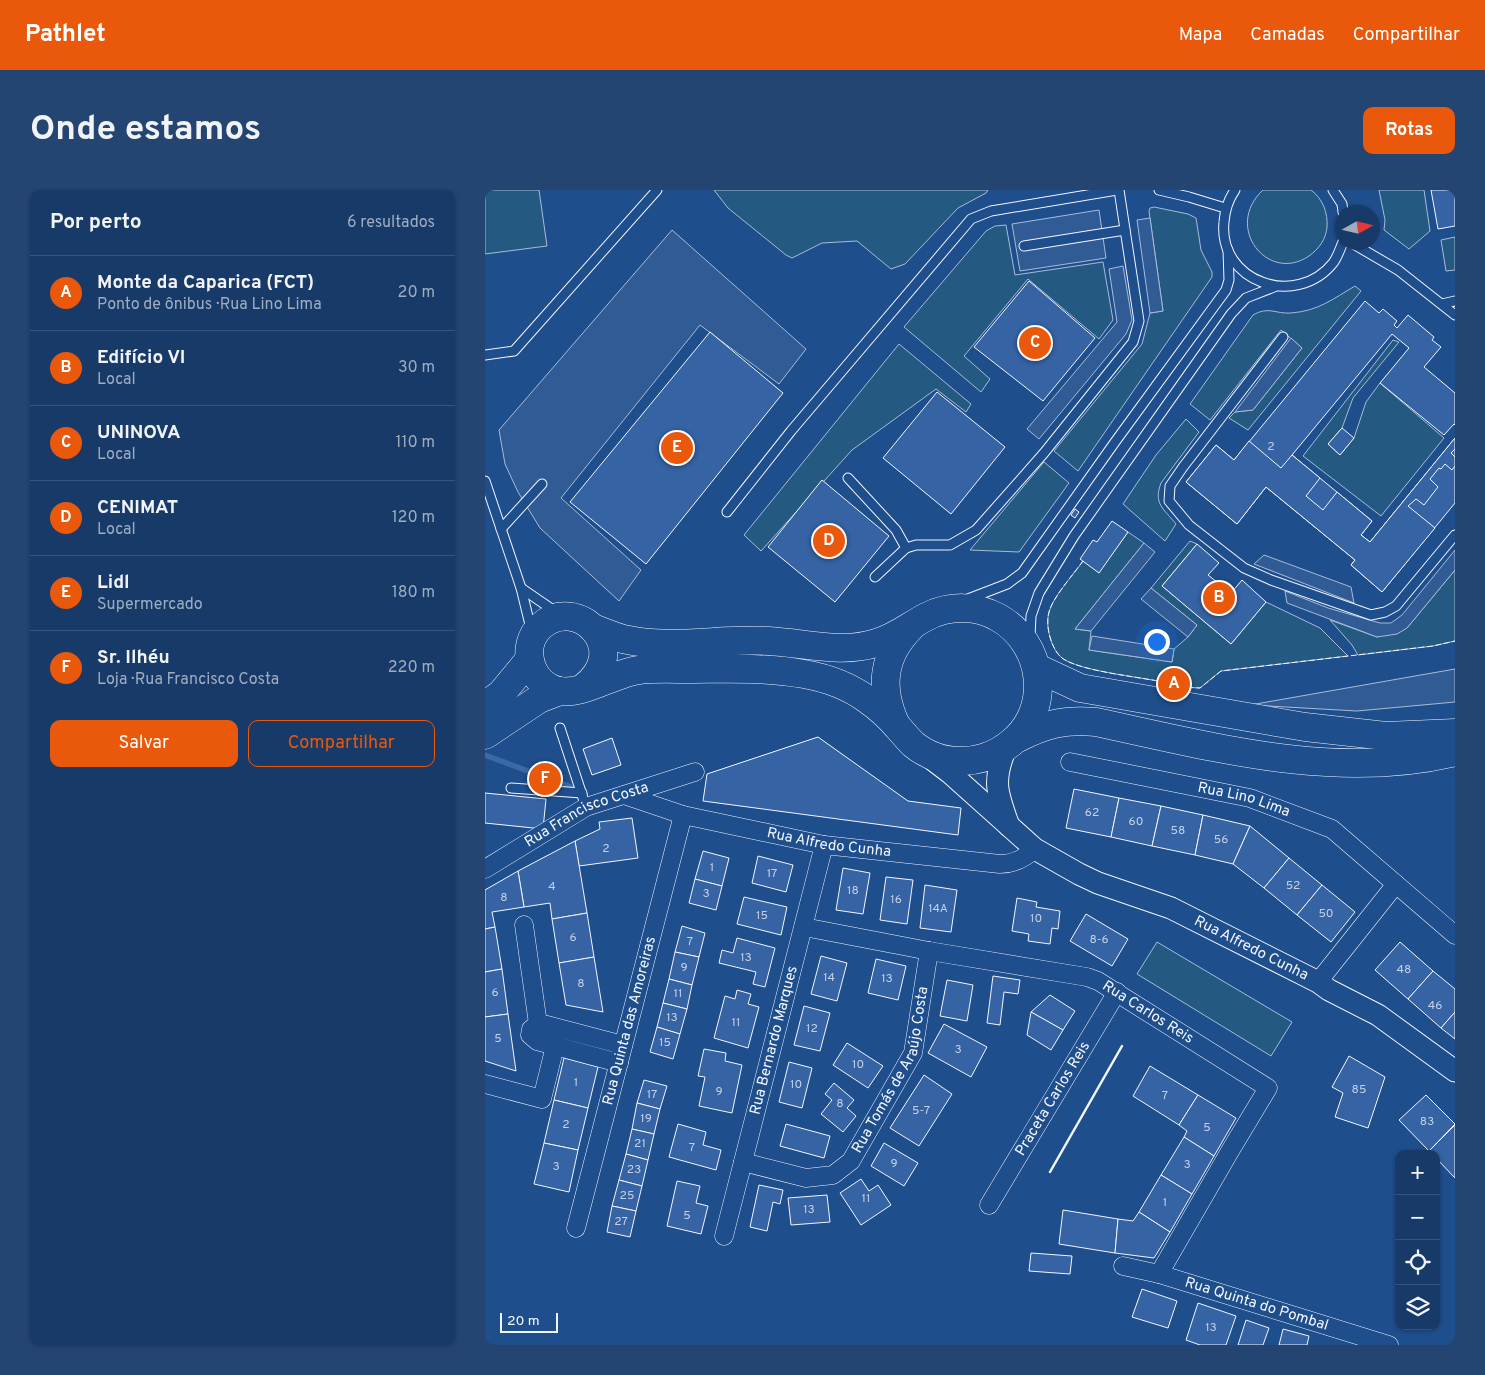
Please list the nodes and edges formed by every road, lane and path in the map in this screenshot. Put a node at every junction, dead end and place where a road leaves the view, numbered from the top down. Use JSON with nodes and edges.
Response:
{"nodes":[{"id":1,"x":657,"y":190,"type":"edge"},
{"id":2,"x":1118,"y":190,"type":"edge"},
{"id":3,"x":1159,"y":190,"type":"edge"},
{"id":4,"x":1235,"y":190,"type":"edge"},
{"id":5,"x":1333,"y":190,"type":"edge"},
{"id":6,"x":1342,"y":205,"type":"edge"},
{"id":7,"x":1225,"y":208,"type":"junction"},
{"id":8,"x":1125,"y":230,"type":"junction"},
{"id":9,"x":1024,"y":246,"type":"dead end"},
{"id":10,"x":1228,"y":250,"type":"junction"},
{"id":11,"x":1339,"y":250,"type":"edge"},
{"id":12,"x":1364,"y":250,"type":"edge"},
{"id":13,"x":1273,"y":286,"type":"junction"},
{"id":14,"x":1455,"y":301,"type":"edge"},
{"id":15,"x":1441,"y":304,"type":"junction"},
{"id":16,"x":1455,"y":315,"type":"edge"},
{"id":17,"x":1283,"y":336,"type":"dead end"},
{"id":18,"x":485,"y":355,"type":"edge"},
{"id":19,"x":848,"y":478,"type":"dead end"},
{"id":20,"x":485,"y":480,"type":"edge"},
{"id":21,"x":542,"y":484,"type":"dead end"},
{"id":22,"x":727,"y":512,"type":"dead end"},
{"id":23,"x":501,"y":529,"type":"junction"},
{"id":24,"x":1455,"y":535,"type":"edge"},
{"id":25,"x":906,"y":548,"type":"junction"},
{"id":26,"x":875,"y":577,"type":"dead end"},
{"id":27,"x":521,"y":588,"type":"junction"},
{"id":28,"x":939,"y":611,"type":"junction"},
{"id":29,"x":563,"y":616,"type":"junction"},
{"id":30,"x":912,"y":626,"type":"junction"},
{"id":31,"x":593,"y":628,"type":"junction"},
{"id":32,"x":531,"y":648,"type":"junction"},
{"id":33,"x":1035,"y":662,"type":"junction"},
{"id":34,"x":572,"y":689,"type":"junction"},
{"id":35,"x":485,"y":705,"type":"edge"},
{"id":36,"x":896,"y":725,"type":"junction"},
{"id":37,"x":560,"y":728,"type":"dead end"},
{"id":38,"x":1455,"y":733,"type":"edge"},
{"id":39,"x":485,"y":734,"type":"edge"},
{"id":40,"x":1012,"y":743,"type":"junction"},
{"id":41,"x":917,"y":747,"type":"junction"},
{"id":42,"x":1455,"y":752,"type":"edge"},
{"id":43,"x":1071,"y":762,"type":"dead end"},
{"id":44,"x":695,"y":772,"type":"dead end"},
{"id":45,"x":511,"y":788,"type":"dead end"},
{"id":46,"x":624,"y":795,"type":"junction"},
{"id":47,"x":584,"y":800,"type":"junction"},
{"id":48,"x":683,"y":815,"type":"junction"},
{"id":49,"x":1009,"y":826,"type":"junction"},
{"id":50,"x":825,"y":845,"type":"junction"},
{"id":51,"x":1035,"y":849,"type":"junction"},
{"id":52,"x":485,"y":869,"type":"edge"},
{"id":53,"x":1396,"y":884,"type":"junction"},
{"id":54,"x":524,"y":925,"type":"dead end"},
{"id":55,"x":804,"y":926,"type":"junction"},
{"id":56,"x":1455,"y":935,"type":"edge"},
{"id":57,"x":929,"y":951,"type":"junction"},
{"id":58,"x":1318,"y":982,"type":"junction"},
{"id":59,"x":1117,"y":992,"type":"junction"},
{"id":60,"x":538,"y":1024,"type":"junction"},
{"id":61,"x":623,"y":1045,"type":"junction"},
{"id":62,"x":555,"y":1046,"type":"junction"},
{"id":63,"x":619,"y":1063,"type":"junction"},
{"id":64,"x":1455,"y":1071,"type":"edge"},
{"id":65,"x":485,"y":1084,"type":"edge"},
{"id":66,"x":743,"y":1162,"type":"junction"},
{"id":67,"x":989,"y":1205,"type":"dead end"},
{"id":68,"x":576,"y":1228,"type":"dead end"},
{"id":69,"x":724,"y":1236,"type":"dead end"},
{"id":70,"x":1123,"y":1266,"type":"dead end"},
{"id":71,"x":1159,"y":1274,"type":"junction"},
{"id":72,"x":1389,"y":1345,"type":"edge"}],
"edges":[{"from":1,"to":18,"type":"lane"},
{"from":2,"to":8,"type":"lane"},
{"from":2,"to":22,"type":"lane"},
{"from":3,"to":7,"type":"lane"},
{"from":4,"to":7,"type":"lane"},
{"from":5,"to":6,"type":"lane"},
{"from":7,"to":10,"type":"lane"},
{"from":8,"to":9,"type":"lane"},
{"from":8,"to":25,"type":"lane"},
{"from":10,"to":13,"type":"lane"},
{"from":10,"to":28,"type":"lane"},
{"from":11,"to":13,"type":"lane"},
{"from":12,"to":15,"type":"lane"},
{"from":13,"to":33,"type":"lane"},
{"from":14,"to":15,"type":"lane"},
{"from":15,"to":16,"type":"lane"},
{"from":17,"to":24,"type":"lane"},
{"from":19,"to":25,"type":"lane"},
{"from":20,"to":23,"type":"lane"},
{"from":21,"to":23,"type":"lane"},
{"from":23,"to":27,"type":"lane"},
{"from":25,"to":26,"type":"lane"},
{"from":27,"to":29,"type":"lane"},
{"from":27,"to":32,"type":"lane"},
{"from":28,"to":30,"type":"main road"},
{"from":28,"to":33,"type":"main road"},
{"from":29,"to":31,"type":"main road"},
{"from":29,"to":32,"type":"main road"},
{"from":30,"to":31,"type":"main road"},
{"from":30,"to":36,"type":"main road"},
{"from":31,"to":34,"type":"main road"},
{"from":32,"to":34,"type":"main road"},
{"from":32,"to":35,"type":"main road"},
{"from":33,"to":38,"type":"main road"},
{"from":33,"to":40,"type":"main road"},
{"from":34,"to":36,"type":"main road"},
{"from":34,"to":39,"type":"main road"},
{"from":36,"to":41,"type":"main road"},
{"from":37,"to":47,"type":"lane"},
{"from":40,"to":41,"type":"main road"},
{"from":40,"to":42,"type":"main road"},
{"from":40,"to":49,"type":"street"},
{"from":41,"to":49,"type":"street","name":"Rua Alfredo Cunha"},
{"from":43,"to":53,"type":"street","name":"Rua Lino Lima"},
{"from":44,"to":46,"type":"street","name":"Rua Francisco Costa"},
{"from":45,"to":47,"type":"lane"},
{"from":46,"to":47,"type":"street","name":"Rua Francisco Costa"},
{"from":46,"to":48,"type":"street","name":"Rua Alfredo Cunha"},
{"from":47,"to":52,"type":"street","name":"Rua Francisco Costa"},
{"from":48,"to":50,"type":"street","name":"Rua Alfredo Cunha"},
{"from":48,"to":61,"type":"street","name":"Rua Quinta das Amoreiras"},
{"from":49,"to":51,"type":"street","name":"Rua Alfredo Cunha"},
{"from":50,"to":51,"type":"street","name":"Rua Alfredo Cunha"},
{"from":50,"to":55,"type":"street","name":"Rua Bernardo Marques"},
{"from":51,"to":58,"type":"street","name":"Rua Alfredo Cunha"},
{"from":53,"to":56,"type":"street","name":"Rua Lino Lima"},
{"from":53,"to":58,"type":"street"},
{"from":54,"to":60,"type":"street"},
{"from":55,"to":57,"type":"street","name":"Rua Carlos Reis"},
{"from":55,"to":66,"type":"street","name":"Rua Bernardo Marques"},
{"from":57,"to":59,"type":"street","name":"Rua Carlos Reis"},
{"from":57,"to":66,"type":"street","name":"Rua Tomás de Araújo Costa"},
{"from":58,"to":64,"type":"street","name":"Rua Alfredo Cunha"},
{"from":59,"to":67,"type":"street","name":"Praceta Carlos Reis"},
{"from":59,"to":71,"type":"street","name":"Rua Carlos Reis"},
{"from":60,"to":61,"type":"street"},
{"from":60,"to":62,"type":"street"},
{"from":61,"to":63,"type":"street","name":"Rua Quinta das Amoreiras"},
{"from":62,"to":63,"type":"street"},
{"from":62,"to":65,"type":"street"},
{"from":63,"to":68,"type":"street","name":"Rua Quinta das Amoreiras"},
{"from":66,"to":69,"type":"street","name":"Rua Bernardo Marques"},
{"from":70,"to":71,"type":"street","name":"Rua Quinta do Pombal"},
{"from":71,"to":72,"type":"street","name":"Rua Quinta do Pombal"}]}
